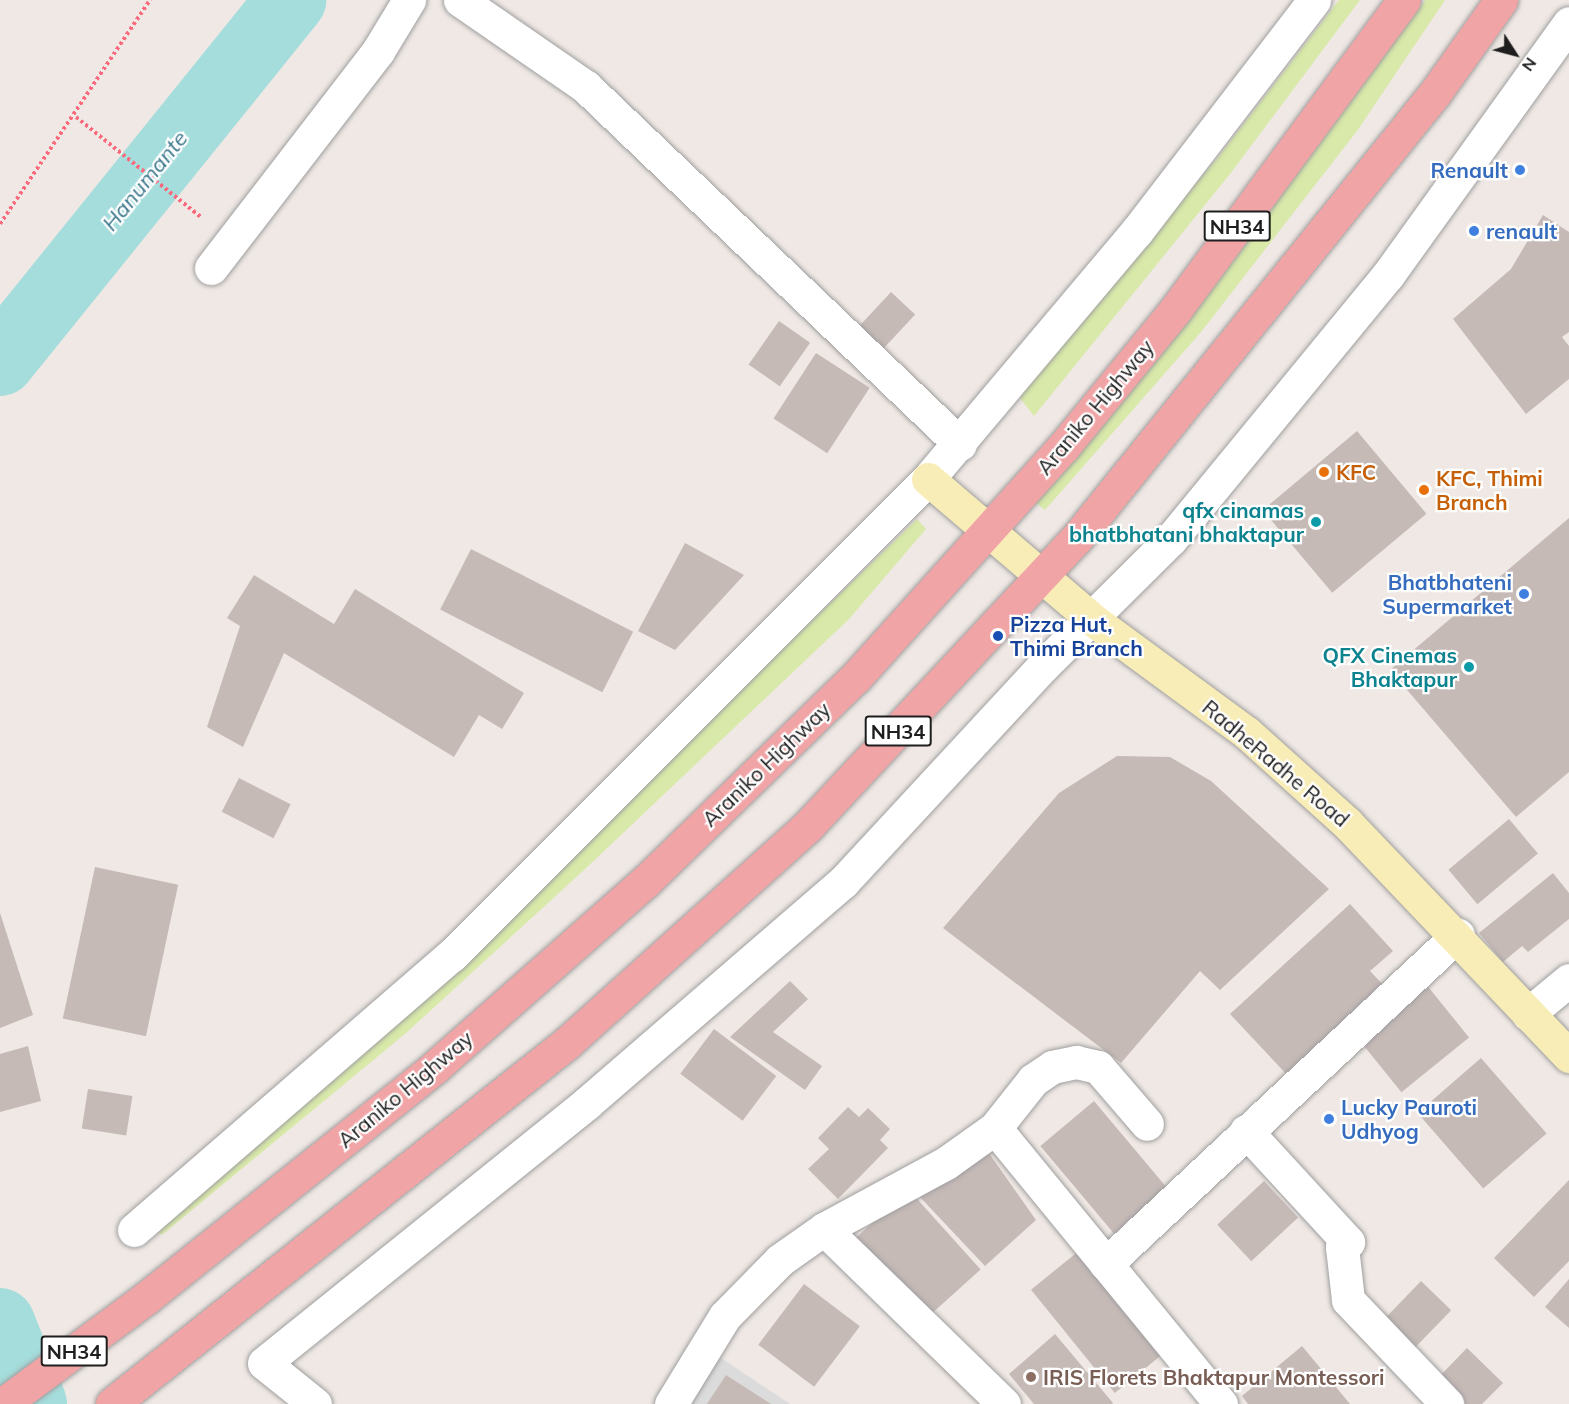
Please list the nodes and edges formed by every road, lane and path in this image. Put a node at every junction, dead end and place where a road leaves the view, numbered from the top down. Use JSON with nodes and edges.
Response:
{"nodes":[{"id":1,"x":150,"y":0,"type":"edge"},
{"id":2,"x":409,"y":0,"type":"edge"},
{"id":3,"x":460,"y":0,"type":"edge"},
{"id":4,"x":1314,"y":0,"type":"edge"},
{"id":5,"x":1404,"y":0,"type":"edge"},
{"id":6,"x":1501,"y":0,"type":"edge"},
{"id":7,"x":1569,"y":23,"type":"edge"},
{"id":8,"x":76,"y":117,"type":"junction"},
{"id":9,"x":209,"y":223,"type":"dead end"},
{"id":10,"x":0,"y":224,"type":"edge"},
{"id":11,"x":211,"y":268,"type":"dead end"},
{"id":12,"x":960,"y":444,"type":"junction"},
{"id":13,"x":928,"y":478,"type":"junction"},
{"id":14,"x":989,"y":530,"type":"junction"},
{"id":15,"x":1043,"y":577,"type":"junction"},
{"id":16,"x":1093,"y":620,"type":"junction"},
{"id":17,"x":1458,"y":934,"type":"junction"},
{"id":18,"x":1569,"y":980,"type":"edge"},
{"id":19,"x":1528,"y":1014,"type":"junction"},
{"id":20,"x":1569,"y":1056,"type":"edge"},
{"id":21,"x":1147,"y":1124,"type":"dead end"},
{"id":22,"x":995,"y":1128,"type":"junction"},
{"id":23,"x":1246,"y":1131,"type":"junction"},
{"id":24,"x":824,"y":1229,"type":"junction"},
{"id":25,"x":134,"y":1230,"type":"dead end"},
{"id":26,"x":1106,"y":1264,"type":"junction"},
{"id":27,"x":3,"y":1404,"type":"edge"},
{"id":28,"x":112,"y":1404,"type":"edge"},
{"id":29,"x":315,"y":1404,"type":"edge"},
{"id":30,"x":671,"y":1404,"type":"edge"},
{"id":31,"x":1004,"y":1404,"type":"edge"},
{"id":32,"x":1221,"y":1404,"type":"edge"},
{"id":33,"x":1447,"y":1404,"type":"edge"}],
"edges":[{"from":1,"to":8,"type":"path"},
{"from":2,"to":11,"type":"street"},
{"from":3,"to":12,"type":"street"},
{"from":4,"to":12,"type":"street"},
{"from":5,"to":14,"type":"highway","name":"Araniko Highway","number":"NH34"},
{"from":6,"to":15,"type":"highway","number":"NH34"},
{"from":7,"to":16,"type":"street"},
{"from":8,"to":9,"type":"path"},
{"from":8,"to":10,"type":"path"},
{"from":12,"to":13,"type":"street"},
{"from":13,"to":14,"type":"main road","name":"RadheRadhe Road"},
{"from":13,"to":25,"type":"street"},
{"from":14,"to":15,"type":"main road","name":"RadheRadhe Road"},
{"from":14,"to":27,"type":"highway","name":"Araniko Highway","number":"NH34"},
{"from":15,"to":16,"type":"main road","name":"RadheRadhe Road"},
{"from":15,"to":28,"type":"highway","number":"NH34"},
{"from":16,"to":17,"type":"main road","name":"RadheRadhe Road"},
{"from":16,"to":29,"type":"street"},
{"from":17,"to":19,"type":"main road","name":"RadheRadhe Road"},
{"from":17,"to":23,"type":"street"},
{"from":18,"to":19,"type":"street"},
{"from":19,"to":20,"type":"main road","name":"RadheRadhe Road"},
{"from":21,"to":22,"type":"street"},
{"from":22,"to":24,"type":"street"},
{"from":22,"to":26,"type":"street"},
{"from":23,"to":26,"type":"street"},
{"from":23,"to":33,"type":"street"},
{"from":24,"to":30,"type":"street"},
{"from":24,"to":31,"type":"street"},
{"from":26,"to":32,"type":"street"}]}
